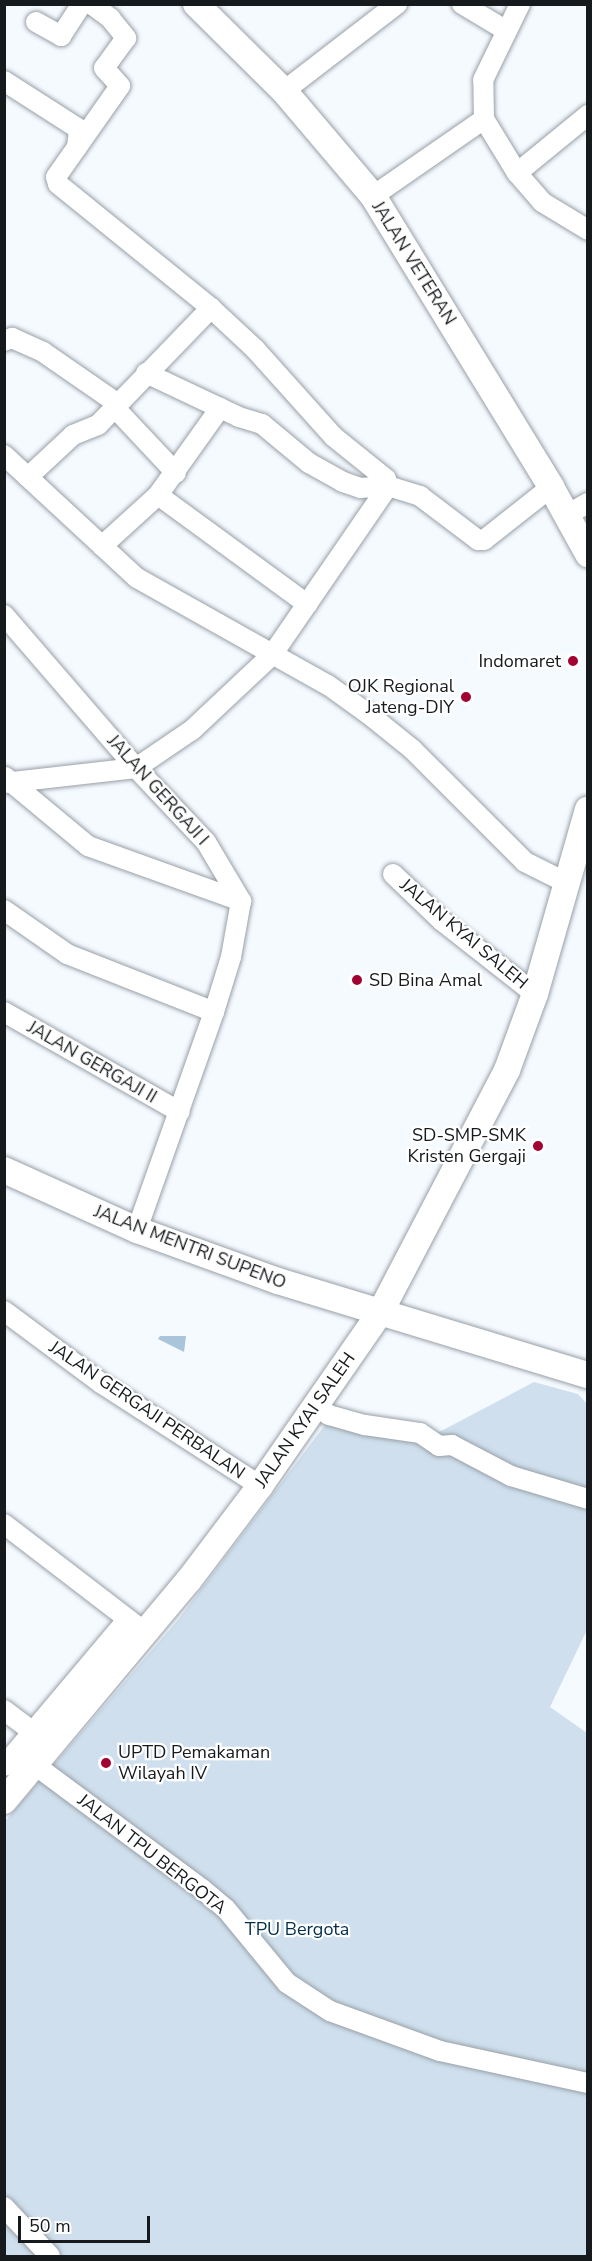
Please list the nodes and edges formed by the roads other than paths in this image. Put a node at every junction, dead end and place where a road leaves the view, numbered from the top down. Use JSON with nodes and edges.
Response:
{"nodes":[{"id":1,"x":82,"y":4,"type":"edge"},
{"id":2,"x":91,"y":4,"type":"edge"},
{"id":3,"x":196,"y":4,"type":"edge"},
{"id":4,"x":462,"y":4,"type":"edge"},
{"id":5,"x":520,"y":4,"type":"edge"},
{"id":6,"x":387,"y":8,"type":"edge"},
{"id":7,"x":36,"y":22,"type":"dead end"},
{"id":8,"x":507,"y":32,"type":"junction"},
{"id":9,"x":4,"y":81,"type":"edge"},
{"id":10,"x":284,"y":91,"type":"junction"},
{"id":11,"x":588,"y":115,"type":"edge"},
{"id":12,"x":484,"y":119,"type":"junction"},
{"id":13,"x":77,"y":147,"type":"junction"},
{"id":14,"x":517,"y":173,"type":"junction"},
{"id":15,"x":373,"y":196,"type":"junction"},
{"id":16,"x":588,"y":230,"type":"edge"},
{"id":17,"x":211,"y":308,"type":"junction"},
{"id":18,"x":4,"y":341,"type":"edge"},
{"id":19,"x":146,"y":374,"type":"junction"},
{"id":20,"x":117,"y":406,"type":"junction"},
{"id":21,"x":220,"y":408,"type":"junction"},
{"id":22,"x":4,"y":455,"type":"edge"},
{"id":23,"x":176,"y":473,"type":"junction"},
{"id":24,"x":28,"y":477,"type":"junction"},
{"id":25,"x":388,"y":486,"type":"junction"},
{"id":26,"x":551,"y":487,"type":"junction"},
{"id":27,"x":158,"y":495,"type":"junction"},
{"id":28,"x":577,"y":509,"type":"edge"},
{"id":29,"x":102,"y":546,"type":"junction"},
{"id":30,"x":588,"y":554,"type":"edge"},
{"id":31,"x":307,"y":604,"type":"junction"},
{"id":32,"x":4,"y":615,"type":"edge"},
{"id":33,"x":272,"y":655,"type":"junction"},
{"id":34,"x":136,"y":768,"type":"junction"},
{"id":35,"x":6,"y":781,"type":"edge"},
{"id":36,"x":588,"y":809,"type":"edge"},
{"id":37,"x":393,"y":874,"type":"dead end"},
{"id":38,"x":567,"y":883,"type":"junction"},
{"id":39,"x":241,"y":901,"type":"junction"},
{"id":40,"x":4,"y":910,"type":"edge"},
{"id":41,"x":535,"y":994,"type":"junction"},
{"id":42,"x":4,"y":1012,"type":"edge"},
{"id":43,"x":214,"y":1012,"type":"junction"},
{"id":44,"x":180,"y":1112,"type":"junction"},
{"id":45,"x":4,"y":1170,"type":"edge"},
{"id":46,"x":137,"y":1230,"type":"junction"},
{"id":47,"x":4,"y":1311,"type":"edge"},
{"id":48,"x":380,"y":1312,"type":"junction"},
{"id":49,"x":588,"y":1375,"type":"edge"},
{"id":50,"x":315,"y":1406,"type":"junction"},
{"id":51,"x":260,"y":1486,"type":"junction"},
{"id":52,"x":588,"y":1499,"type":"edge"},
{"id":53,"x":4,"y":1524,"type":"edge"},
{"id":54,"x":137,"y":1626,"type":"junction"},
{"id":55,"x":4,"y":1710,"type":"edge"},
{"id":56,"x":33,"y":1732,"type":"junction"},
{"id":57,"x":35,"y":1765,"type":"junction"},
{"id":58,"x":4,"y":1766,"type":"edge"},
{"id":59,"x":4,"y":1801,"type":"edge"},
{"id":60,"x":588,"y":2083,"type":"edge"},
{"id":61,"x":4,"y":2207,"type":"edge"},
{"id":62,"x":50,"y":2256,"type":"edge"}],
"edges":[{"from":1,"to":7,"type":"street"},
{"from":2,"to":13,"type":"street"},
{"from":3,"to":10,"type":"main road","name":"JALAN VETERAN"},
{"from":4,"to":8,"type":"street"},
{"from":5,"to":8,"type":"street"},
{"from":6,"to":10,"type":"street"},
{"from":8,"to":12,"type":"street"},
{"from":9,"to":13,"type":"street"},
{"from":10,"to":15,"type":"main road","name":"JALAN VETERAN"},
{"from":11,"to":14,"type":"street"},
{"from":12,"to":14,"type":"street"},
{"from":12,"to":15,"type":"street"},
{"from":13,"to":17,"type":"street"},
{"from":14,"to":16,"type":"street"},
{"from":15,"to":26,"type":"main road","name":"JALAN VETERAN"},
{"from":17,"to":19,"type":"street"},
{"from":17,"to":25,"type":"street"},
{"from":18,"to":20,"type":"street"},
{"from":19,"to":20,"type":"street"},
{"from":19,"to":21,"type":"street"},
{"from":20,"to":23,"type":"street"},
{"from":20,"to":24,"type":"street"},
{"from":21,"to":23,"type":"street"},
{"from":21,"to":25,"type":"street"},
{"from":22,"to":24,"type":"street"},
{"from":23,"to":27,"type":"street"},
{"from":24,"to":29,"type":"street"},
{"from":25,"to":26,"type":"street"},
{"from":25,"to":31,"type":"street"},
{"from":26,"to":28,"type":"main road","name":"JALAN VETERAN"},
{"from":27,"to":29,"type":"street"},
{"from":27,"to":31,"type":"street"},
{"from":28,"to":30,"type":"main road","name":"JALAN VETERAN"},
{"from":29,"to":33,"type":"street"},
{"from":31,"to":33,"type":"street"},
{"from":32,"to":34,"type":"street","name":"JALAN GERGAJI I"},
{"from":33,"to":34,"type":"street"},
{"from":33,"to":38,"type":"street"},
{"from":34,"to":35,"type":"street"},
{"from":34,"to":39,"type":"street","name":"JALAN GERGAJI I"},
{"from":35,"to":39,"type":"street"},
{"from":36,"to":38,"type":"main road","name":"JALAN KYAI SALEH"},
{"from":37,"to":41,"type":"street","name":"JALAN KYAI SALEH"},
{"from":38,"to":41,"type":"main road","name":"JALAN KYAI SALEH"},
{"from":39,"to":43,"type":"street"},
{"from":40,"to":43,"type":"street"},
{"from":41,"to":48,"type":"main road","name":"JALAN KYAI SALEH"},
{"from":42,"to":44,"type":"street","name":"JALAN GERGAJI II"},
{"from":43,"to":44,"type":"street"},
{"from":44,"to":46,"type":"street"},
{"from":45,"to":46,"type":"main road","name":"JALAN MENTRI SUPENO"},
{"from":46,"to":48,"type":"main road","name":"JALAN MENTRI SUPENO"},
{"from":47,"to":51,"type":"street","name":"JALAN GERGAJI PERBALAN"},
{"from":48,"to":49,"type":"main road","name":"JALAN MENTRI SUPENO"},
{"from":48,"to":50,"type":"main road","name":"JALAN KYAI SALEH"},
{"from":50,"to":51,"type":"main road","name":"JALAN KYAI SALEH"},
{"from":50,"to":52,"type":"street"},
{"from":51,"to":54,"type":"main road","name":"JALAN KYAI SALEH"},
{"from":53,"to":54,"type":"street"},
{"from":54,"to":56,"type":"street"},
{"from":54,"to":57,"type":"main road","name":"JALAN KYAI SALEH"},
{"from":55,"to":56,"type":"street"},
{"from":56,"to":58,"type":"street"},
{"from":57,"to":59,"type":"main road","name":"JALAN KYAI SALEH"},
{"from":57,"to":60,"type":"street","name":"JALAN TPU BERGOTA"},
{"from":61,"to":62,"type":"street"}]}
